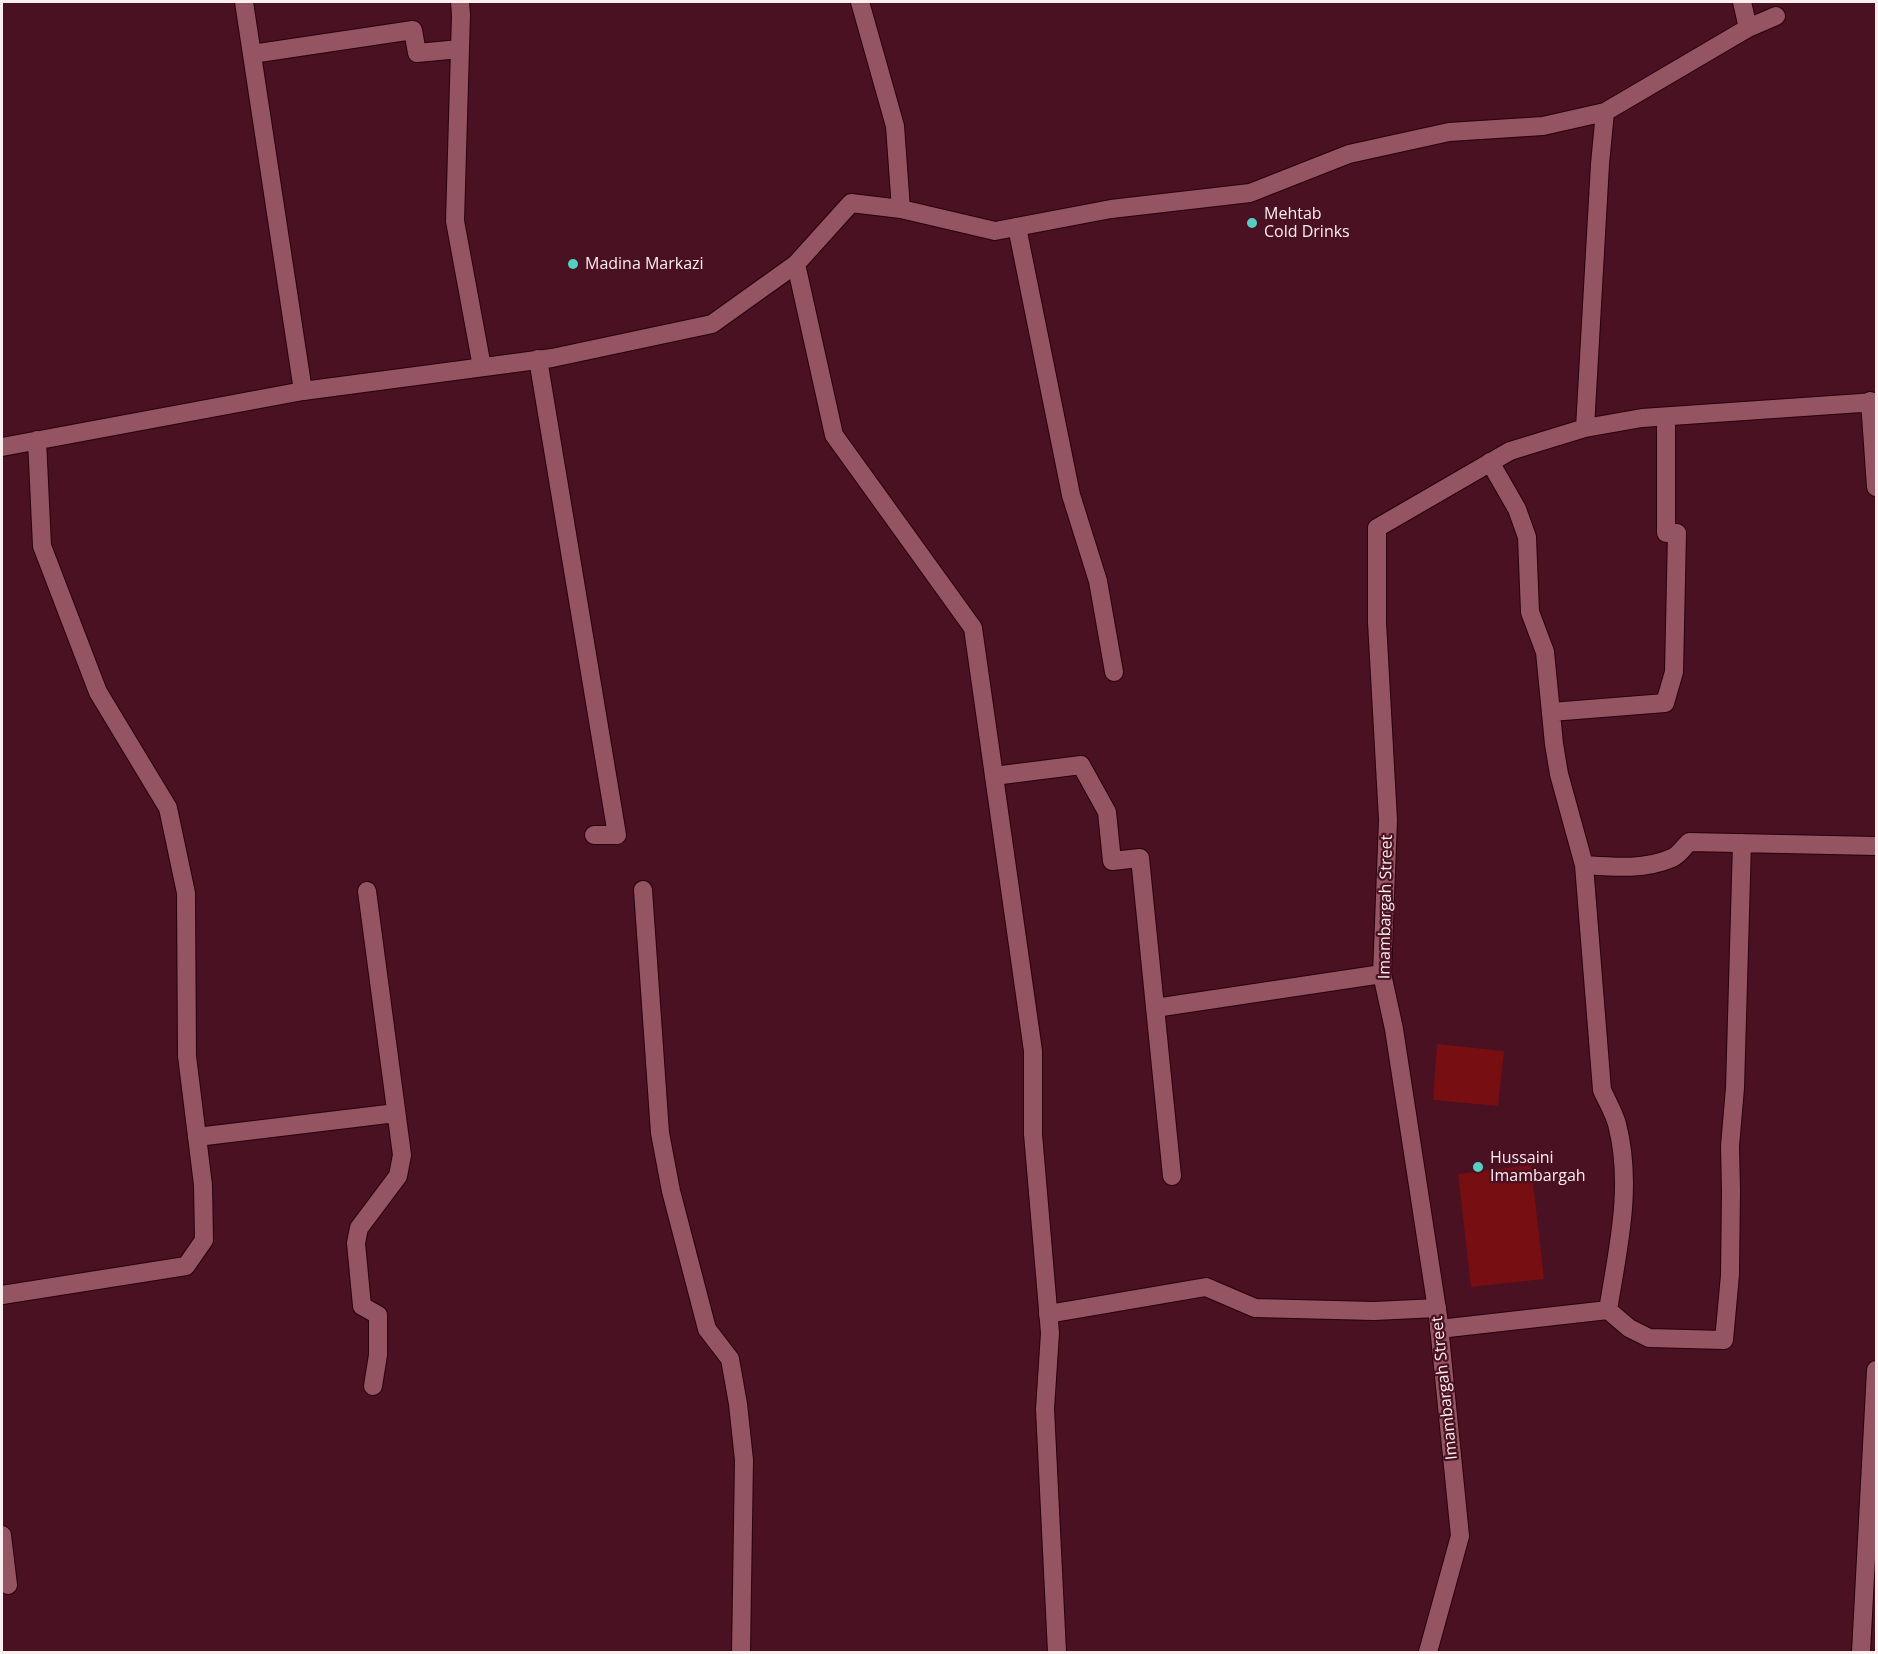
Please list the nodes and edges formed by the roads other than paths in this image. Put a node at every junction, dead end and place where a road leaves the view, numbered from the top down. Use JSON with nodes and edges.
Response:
{"nodes":[{"id":1,"x":244,"y":2,"type":"edge"},
{"id":2,"x":460,"y":2,"type":"edge"},
{"id":3,"x":860,"y":2,"type":"edge"},
{"id":4,"x":1742,"y":2,"type":"edge"},
{"id":5,"x":1776,"y":16,"type":"dead end"},
{"id":6,"x":1748,"y":28,"type":"junction"},
{"id":7,"x":460,"y":49,"type":"junction"},
{"id":8,"x":252,"y":54,"type":"junction"},
{"id":9,"x":1605,"y":112,"type":"junction"},
{"id":10,"x":901,"y":209,"type":"junction"},
{"id":11,"x":1017,"y":226,"type":"junction"},
{"id":12,"x":795,"y":264,"type":"junction"},
{"id":13,"x":538,"y":359,"type":"junction"},
{"id":14,"x":482,"y":367,"type":"junction"},
{"id":15,"x":303,"y":391,"type":"junction"},
{"id":16,"x":1873,"y":401,"type":"edge"},
{"id":17,"x":1666,"y":417,"type":"junction"},
{"id":18,"x":1585,"y":428,"type":"junction"},
{"id":19,"x":37,"y":440,"type":"junction"},
{"id":20,"x":2,"y":447,"type":"edge"},
{"id":21,"x":1490,"y":462,"type":"junction"},
{"id":22,"x":1876,"y":487,"type":"edge"},
{"id":23,"x":1114,"y":672,"type":"dead end"},
{"id":24,"x":1551,"y":712,"type":"junction"},
{"id":25,"x":994,"y":776,"type":"junction"},
{"id":26,"x":594,"y":835,"type":"dead end"},
{"id":27,"x":1742,"y":843,"type":"junction"},
{"id":28,"x":1876,"y":846,"type":"edge"},
{"id":29,"x":1584,"y":865,"type":"junction"},
{"id":30,"x":643,"y":890,"type":"dead end"},
{"id":31,"x":367,"y":891,"type":"dead end"},
{"id":32,"x":1382,"y":974,"type":"junction"},
{"id":33,"x":1155,"y":1008,"type":"junction"},
{"id":34,"x":396,"y":1113,"type":"junction"},
{"id":35,"x":197,"y":1137,"type":"junction"},
{"id":36,"x":1172,"y":1176,"type":"dead end"},
{"id":37,"x":2,"y":1295,"type":"edge"},
{"id":38,"x":1437,"y":1308,"type":"junction"},
{"id":39,"x":1608,"y":1310,"type":"junction"},
{"id":40,"x":1048,"y":1314,"type":"junction"},
{"id":41,"x":1439,"y":1329,"type":"junction"},
{"id":42,"x":1876,"y":1370,"type":"edge"},
{"id":43,"x":373,"y":1386,"type":"dead end"},
{"id":44,"x":2,"y":1535,"type":"edge"},
{"id":45,"x":1871,"y":1567,"type":"edge"},
{"id":46,"x":8,"y":1585,"type":"dead end"},
{"id":47,"x":741,"y":1653,"type":"edge"},
{"id":48,"x":1057,"y":1653,"type":"edge"},
{"id":49,"x":1428,"y":1653,"type":"edge"},
{"id":50,"x":1862,"y":1653,"type":"edge"}],
"edges":[{"from":1,"to":8,"type":"street"},
{"from":2,"to":7,"type":"street"},
{"from":3,"to":10,"type":"street"},
{"from":4,"to":6,"type":"street"},
{"from":5,"to":6,"type":"street"},
{"from":6,"to":9,"type":"street"},
{"from":7,"to":8,"type":"street"},
{"from":7,"to":14,"type":"street"},
{"from":8,"to":15,"type":"street"},
{"from":9,"to":11,"type":"street"},
{"from":9,"to":18,"type":"street"},
{"from":10,"to":11,"type":"street"},
{"from":10,"to":12,"type":"street"},
{"from":11,"to":23,"type":"street"},
{"from":12,"to":13,"type":"street"},
{"from":12,"to":25,"type":"street"},
{"from":13,"to":14,"type":"street"},
{"from":13,"to":26,"type":"street"},
{"from":14,"to":15,"type":"street"},
{"from":15,"to":19,"type":"street"},
{"from":16,"to":17,"type":"street","name":"Imambargah Street"},
{"from":16,"to":22,"type":"street"},
{"from":17,"to":18,"type":"street","name":"Imambargah Street"},
{"from":17,"to":24,"type":"street"},
{"from":18,"to":21,"type":"street","name":"Imambargah Street"},
{"from":19,"to":20,"type":"street"},
{"from":19,"to":35,"type":"street"},
{"from":21,"to":24,"type":"street"},
{"from":21,"to":32,"type":"street","name":"Imambargah Street"},
{"from":24,"to":29,"type":"street"},
{"from":25,"to":33,"type":"street"},
{"from":25,"to":40,"type":"street"},
{"from":27,"to":28,"type":"street"},
{"from":27,"to":29,"type":"street"},
{"from":27,"to":39,"type":"street"},
{"from":29,"to":39,"type":"street"},
{"from":30,"to":47,"type":"street"},
{"from":31,"to":34,"type":"street"},
{"from":32,"to":33,"type":"street"},
{"from":32,"to":38,"type":"street","name":"Imambargah Street"},
{"from":33,"to":36,"type":"street"},
{"from":34,"to":35,"type":"street"},
{"from":34,"to":43,"type":"street"},
{"from":35,"to":37,"type":"street"},
{"from":38,"to":40,"type":"street"},
{"from":38,"to":41,"type":"street","name":"Imambargah Street"},
{"from":39,"to":41,"type":"street"},
{"from":40,"to":48,"type":"street"},
{"from":41,"to":49,"type":"street","name":"Imambargah Street"},
{"from":42,"to":45,"type":"street"},
{"from":44,"to":46,"type":"street"},
{"from":45,"to":50,"type":"street"}]}
